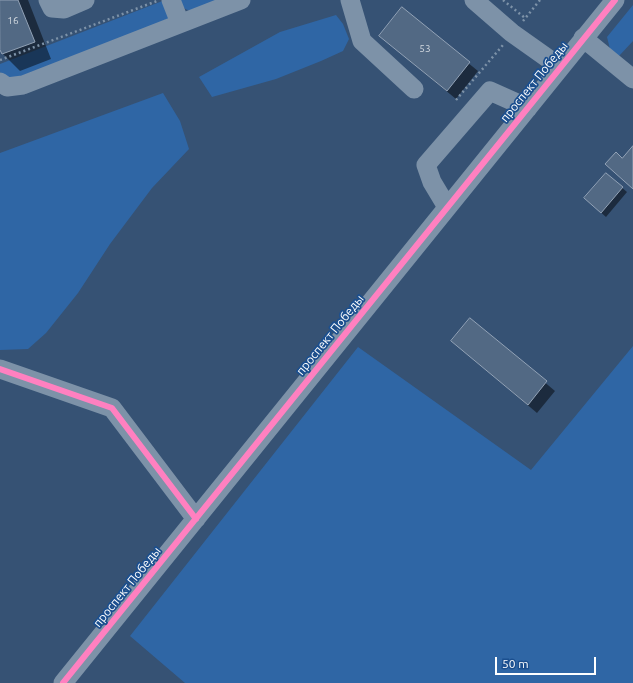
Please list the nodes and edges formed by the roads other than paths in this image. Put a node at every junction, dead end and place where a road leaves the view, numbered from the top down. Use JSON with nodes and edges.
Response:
{"nodes":[{"id":1,"x":48,"y":0,"type":"edge"},
{"id":2,"x":85,"y":0,"type":"edge"},
{"id":3,"x":171,"y":0,"type":"edge"},
{"id":4,"x":241,"y":0,"type":"edge"},
{"id":5,"x":350,"y":0,"type":"edge"},
{"id":6,"x":474,"y":0,"type":"edge"},
{"id":7,"x":615,"y":0,"type":"edge"},
{"id":8,"x":180,"y":23,"type":"junction"},
{"id":9,"x":583,"y":38,"type":"junction"},
{"id":10,"x":560,"y":68,"type":"junction"},
{"id":11,"x":633,"y":79,"type":"edge"},
{"id":12,"x":2,"y":86,"type":"edge"},
{"id":13,"x":414,"y":89,"type":"dead end"},
{"id":14,"x":528,"y":108,"type":"junction"},
{"id":15,"x":447,"y":207,"type":"junction"},
{"id":16,"x":0,"y":369,"type":"edge"},
{"id":17,"x":196,"y":519,"type":"junction"},
{"id":18,"x":63,"y":683,"type":"edge"}],
"edges":[{"from":1,"to":2,"type":"street"},
{"from":3,"to":8,"type":"street"},
{"from":4,"to":8,"type":"street"},
{"from":5,"to":13,"type":"street"},
{"from":6,"to":10,"type":"street"},
{"from":7,"to":9,"type":"street","name":"проспект Победы"},
{"from":8,"to":12,"type":"street"},
{"from":9,"to":10,"type":"street","name":"проспект Победы"},
{"from":9,"to":11,"type":"street"},
{"from":10,"to":14,"type":"street","name":"проспект Победы"},
{"from":14,"to":15,"type":"street","name":"проспект Победы"},
{"from":14,"to":15,"type":"street"},
{"from":15,"to":17,"type":"street","name":"проспект Победы"},
{"from":16,"to":17,"type":"street"},
{"from":17,"to":18,"type":"street","name":"проспект Победы"}]}
